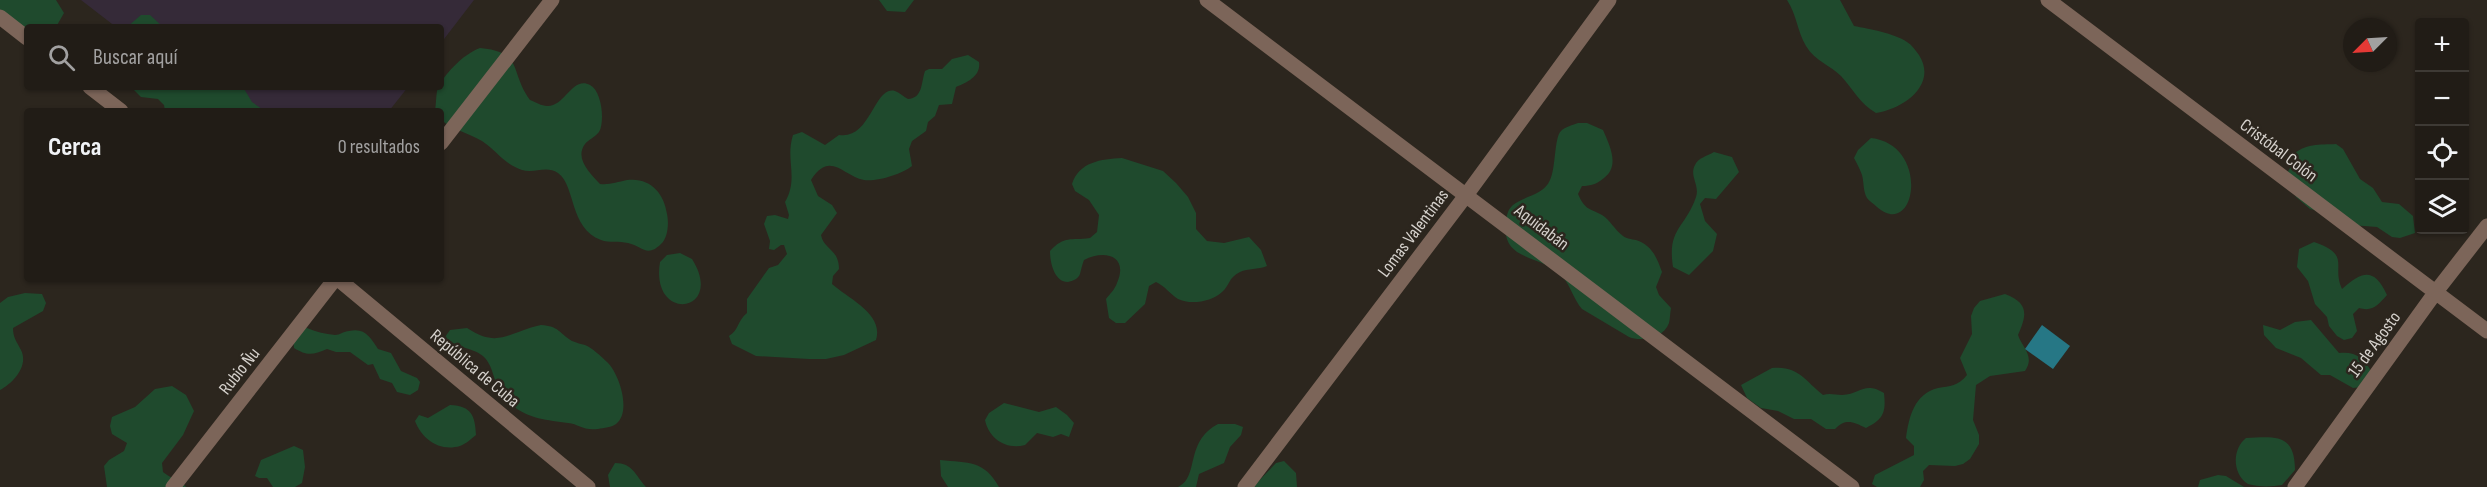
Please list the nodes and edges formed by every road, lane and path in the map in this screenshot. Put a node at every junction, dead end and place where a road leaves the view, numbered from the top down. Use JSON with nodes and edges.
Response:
{"nodes":[{"id":1,"x":552,"y":0,"type":"edge"},
{"id":2,"x":1207,"y":0,"type":"edge"},
{"id":3,"x":1609,"y":0,"type":"edge"},
{"id":4,"x":2048,"y":0,"type":"edge"},
{"id":5,"x":0,"y":17,"type":"edge"},
{"id":6,"x":24,"y":36,"type":"edge"},
{"id":7,"x":94,"y":90,"type":"edge"},
{"id":8,"x":117,"y":108,"type":"edge"},
{"id":9,"x":444,"y":139,"type":"edge"},
{"id":10,"x":1467,"y":194,"type":"junction"},
{"id":11,"x":2487,"y":226,"type":"edge"},
{"id":12,"x":335,"y":282,"type":"edge"},
{"id":13,"x":341,"y":282,"type":"edge"},
{"id":14,"x":2435,"y":293,"type":"junction"},
{"id":15,"x":2487,"y":331,"type":"edge"},
{"id":16,"x":173,"y":487,"type":"edge"},
{"id":17,"x":588,"y":487,"type":"edge"},
{"id":18,"x":1245,"y":487,"type":"edge"},
{"id":19,"x":1852,"y":487,"type":"edge"},
{"id":20,"x":2295,"y":487,"type":"edge"}],
"edges":[{"from":1,"to":9,"type":"street"},
{"from":2,"to":10,"type":"street","name":"Aquidabán"},
{"from":3,"to":10,"type":"street","name":"Lomas Valentinas"},
{"from":4,"to":14,"type":"street","name":"Cristóbal Colón"},
{"from":5,"to":6,"type":"street"},
{"from":7,"to":8,"type":"street"},
{"from":10,"to":18,"type":"street","name":"Lomas Valentinas"},
{"from":10,"to":19,"type":"street","name":"Aquidabán"},
{"from":11,"to":14,"type":"street","name":"15 de Agosto"},
{"from":12,"to":16,"type":"street","name":"Rubio Ñu"},
{"from":13,"to":17,"type":"street","name":"República de Cuba"},
{"from":14,"to":15,"type":"street","name":"Cristóbal Colón"},
{"from":14,"to":20,"type":"street","name":"15 de Agosto"}]}
